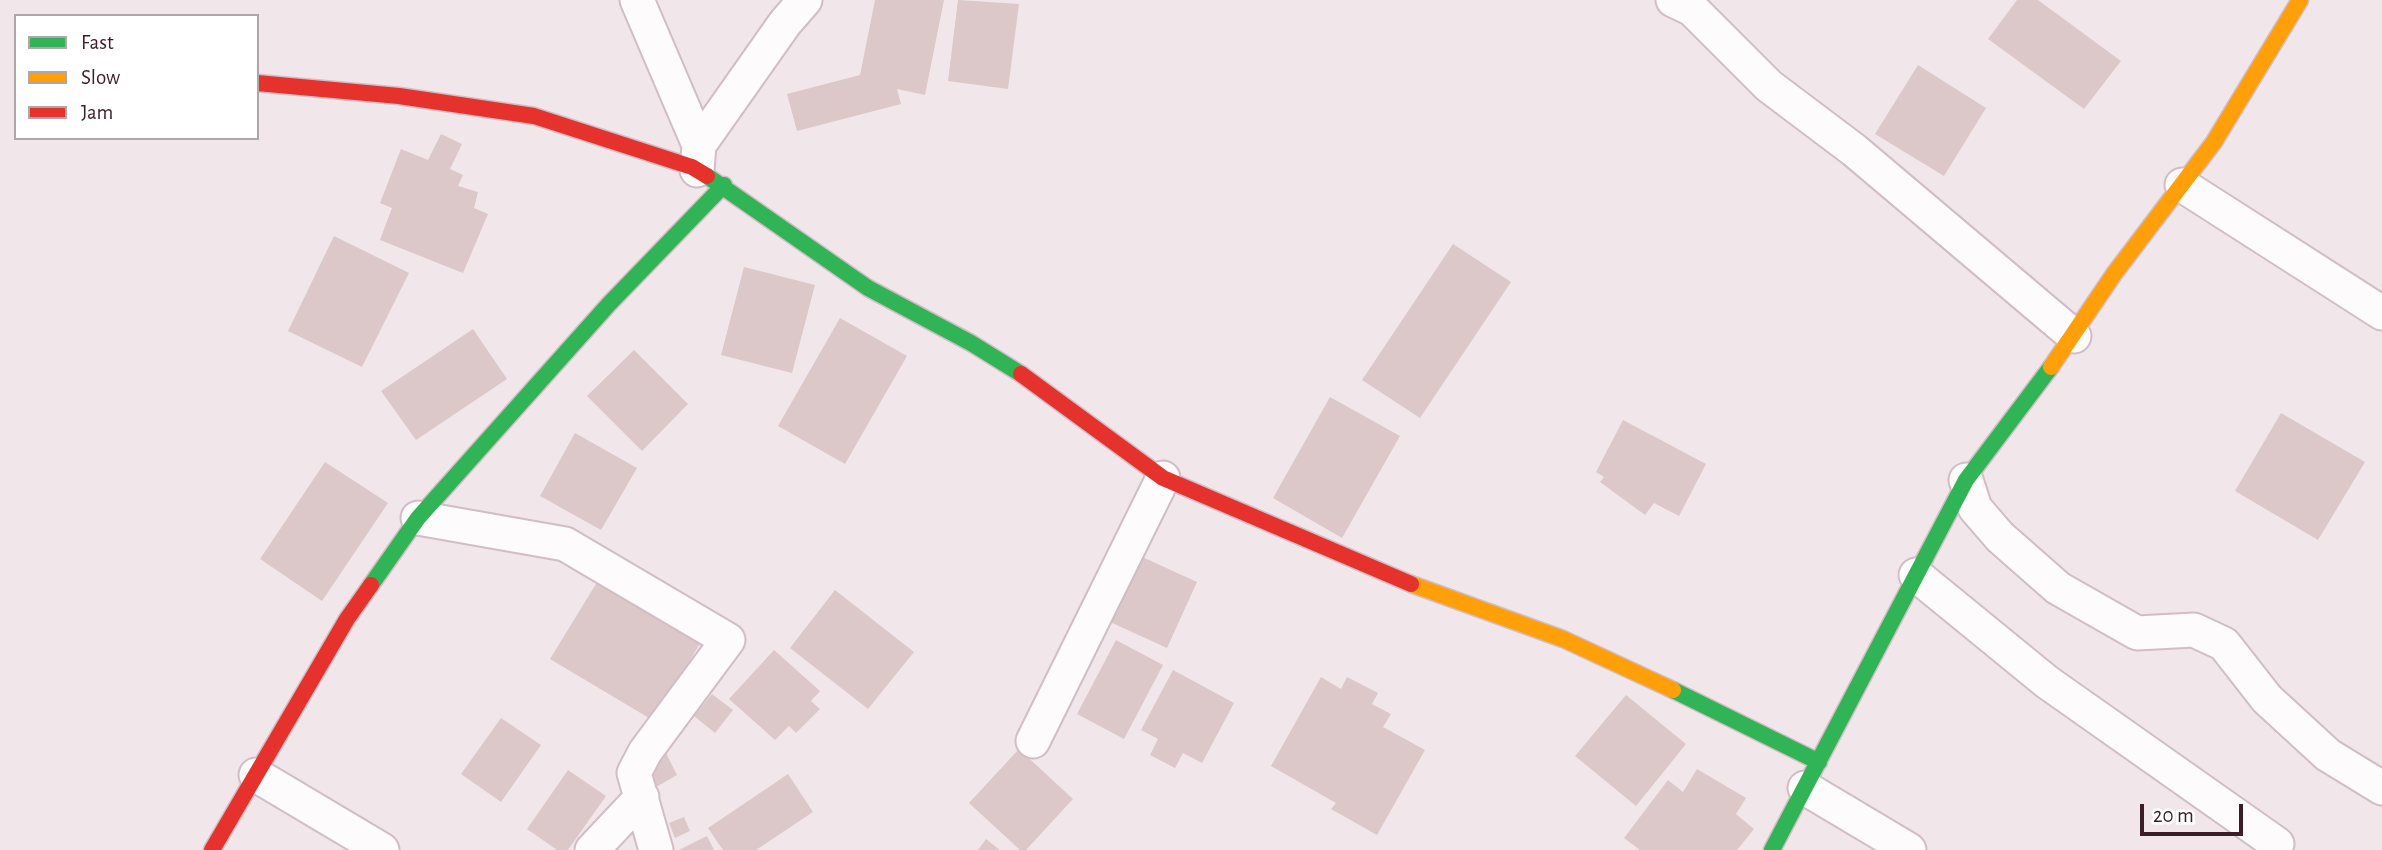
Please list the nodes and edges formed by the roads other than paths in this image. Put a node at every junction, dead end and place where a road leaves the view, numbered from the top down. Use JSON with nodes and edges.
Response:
{"nodes":[{"id":1,"x":637,"y":0,"type":"edge"},
{"id":2,"x":805,"y":0,"type":"edge"},
{"id":3,"x":1673,"y":0,"type":"edge"},
{"id":4,"x":2300,"y":0,"type":"edge"},
{"id":5,"x":259,"y":83,"type":"edge"},
{"id":6,"x":707,"y":167,"type":"junction"},
{"id":7,"x":2182,"y":185,"type":"junction"},
{"id":8,"x":2382,"y":313,"type":"edge"},
{"id":9,"x":2074,"y":336,"type":"junction"},
{"id":10,"x":1163,"y":478,"type":"junction"},
{"id":11,"x":1966,"y":480,"type":"junction"},
{"id":12,"x":418,"y":517,"type":"junction"},
{"id":13,"x":1916,"y":575,"type":"junction"},
{"id":14,"x":1033,"y":741,"type":"dead end"},
{"id":15,"x":256,"y":775,"type":"junction"},
{"id":16,"x":1812,"y":775,"type":"junction"},
{"id":17,"x":2382,"y":788,"type":"edge"},
{"id":18,"x":642,"y":797,"type":"junction"},
{"id":19,"x":2277,"y":844,"type":"dead end"},
{"id":20,"x":212,"y":850,"type":"edge"},
{"id":21,"x":382,"y":850,"type":"edge"},
{"id":22,"x":592,"y":850,"type":"edge"},
{"id":23,"x":656,"y":850,"type":"edge"},
{"id":24,"x":1772,"y":850,"type":"edge"},
{"id":25,"x":1909,"y":850,"type":"edge"}],
"edges":[{"from":1,"to":6,"type":"street"},
{"from":2,"to":6,"type":"street"},
{"from":3,"to":9,"type":"street"},
{"from":4,"to":7,"type":"street"},
{"from":5,"to":6,"type":"street"},
{"from":6,"to":10,"type":"street"},
{"from":6,"to":12,"type":"street"},
{"from":7,"to":8,"type":"street"},
{"from":7,"to":9,"type":"street"},
{"from":9,"to":11,"type":"street"},
{"from":10,"to":14,"type":"street"},
{"from":10,"to":16,"type":"street"},
{"from":11,"to":13,"type":"street"},
{"from":11,"to":17,"type":"street"},
{"from":12,"to":15,"type":"street"},
{"from":12,"to":18,"type":"street"},
{"from":13,"to":16,"type":"street"},
{"from":13,"to":19,"type":"street"},
{"from":15,"to":20,"type":"street"},
{"from":15,"to":21,"type":"street"},
{"from":16,"to":24,"type":"street"},
{"from":16,"to":25,"type":"street"},
{"from":18,"to":22,"type":"street"},
{"from":18,"to":23,"type":"street"}]}
